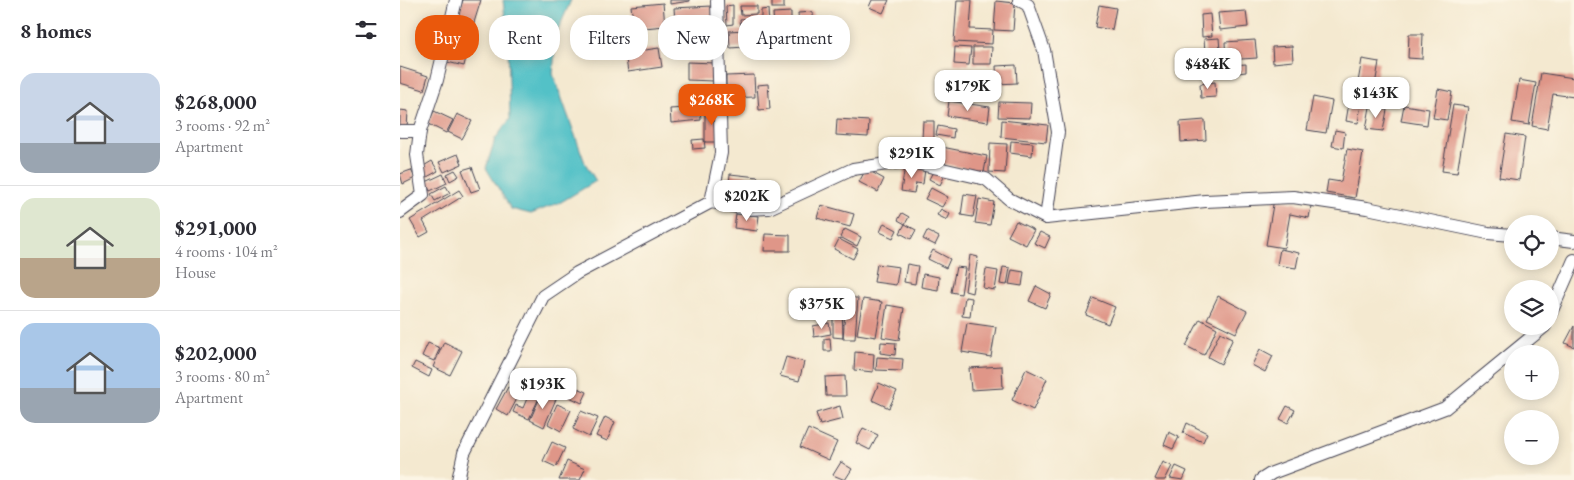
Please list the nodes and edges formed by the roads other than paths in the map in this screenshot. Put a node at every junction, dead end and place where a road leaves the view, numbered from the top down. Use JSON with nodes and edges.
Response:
{"nodes":[{"id":1,"x":456,"y":0,"type":"edge"},
{"id":2,"x":717,"y":0,"type":"edge"},
{"id":3,"x":1019,"y":0,"type":"edge"},
{"id":4,"x":400,"y":131,"type":"edge"},
{"id":5,"x":420,"y":131,"type":"junction"},
{"id":6,"x":711,"y":202,"type":"junction"},
{"id":7,"x":400,"y":212,"type":"edge"},
{"id":8,"x":1046,"y":218,"type":"junction"},
{"id":9,"x":1504,"y":234,"type":"edge"},
{"id":10,"x":1559,"y":239,"type":"edge"},
{"id":11,"x":1574,"y":240,"type":"edge"},
{"id":12,"x":1574,"y":260,"type":"edge"},
{"id":13,"x":1559,"y":294,"type":"edge"},
{"id":14,"x":1534,"y":335,"type":"edge"},
{"id":15,"x":458,"y":480,"type":"edge"},
{"id":16,"x":1261,"y":480,"type":"edge"}],
"edges":[{"from":1,"to":5,"type":"street"},
{"from":2,"to":6,"type":"street"},
{"from":3,"to":8,"type":"street"},
{"from":4,"to":5,"type":"street"},
{"from":5,"to":7,"type":"street"},
{"from":6,"to":8,"type":"street"},
{"from":6,"to":15,"type":"street"},
{"from":8,"to":9,"type":"street"},
{"from":10,"to":11,"type":"street"},
{"from":12,"to":13,"type":"street"},
{"from":14,"to":16,"type":"street"}]}
